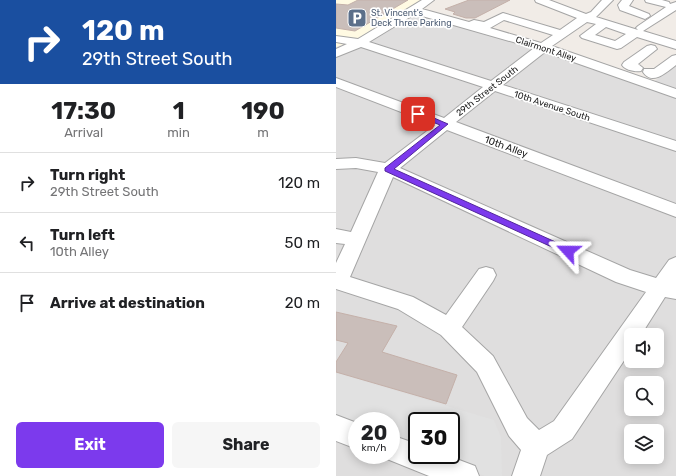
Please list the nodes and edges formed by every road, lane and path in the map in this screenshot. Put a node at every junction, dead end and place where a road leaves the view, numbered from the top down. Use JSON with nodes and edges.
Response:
{"nodes":[{"id":1,"x":429,"y":0,"type":"edge"},
{"id":2,"x":540,"y":0,"type":"edge"},
{"id":3,"x":558,"y":0,"type":"edge"},
{"id":4,"x":608,"y":0,"type":"edge"},
{"id":5,"x":628,"y":0,"type":"edge"},
{"id":6,"x":650,"y":0,"type":"edge"},
{"id":7,"x":666,"y":3,"type":"edge"},
{"id":8,"x":414,"y":10,"type":"junction"},
{"id":9,"x":442,"y":13,"type":"dead end"},
{"id":10,"x":645,"y":16,"type":"junction"},
{"id":11,"x":589,"y":24,"type":"junction"},
{"id":12,"x":632,"y":33,"type":"junction"},
{"id":13,"x":562,"y":34,"type":"junction"},
{"id":14,"x":676,"y":38,"type":"edge"},
{"id":15,"x":336,"y":39,"type":"edge"},
{"id":16,"x":662,"y":41,"type":"junction"},
{"id":17,"x":360,"y":43,"type":"junction"},
{"id":18,"x":676,"y":45,"type":"edge"},
{"id":19,"x":543,"y":47,"type":"junction"},
{"id":20,"x":651,"y":49,"type":"junction"},
{"id":21,"x":336,"y":53,"type":"edge"},
{"id":22,"x":676,"y":58,"type":"edge"},
{"id":23,"x":336,"y":82,"type":"edge"},
{"id":24,"x":492,"y":86,"type":"junction"},
{"id":25,"x":676,"y":94,"type":"edge"},
{"id":26,"x":445,"y":124,"type":"junction"},
{"id":27,"x":673,"y":141,"type":"edge"},
{"id":28,"x":339,"y":161,"type":"edge"},
{"id":29,"x":388,"y":169,"type":"junction"},
{"id":30,"x":676,"y":211,"type":"edge"},
{"id":31,"x":336,"y":236,"type":"edge"},
{"id":32,"x":357,"y":240,"type":"junction"},
{"id":33,"x":676,"y":265,"type":"edge"},
{"id":34,"x":486,"y":275,"type":"dead end"},
{"id":35,"x":337,"y":281,"type":"edge"},
{"id":36,"x":668,"y":290,"type":"edge"},
{"id":37,"x":449,"y":328,"type":"junction"},
{"id":38,"x":336,"y":428,"type":"edge"},
{"id":39,"x":348,"y":433,"type":"edge"},
{"id":40,"x":536,"y":446,"type":"junction"},
{"id":41,"x":400,"y":451,"type":"edge"},
{"id":42,"x":465,"y":476,"type":"edge"},
{"id":43,"x":526,"y":476,"type":"edge"}],
"edges":[{"from":1,"to":8,"type":"street"},
{"from":2,"to":11,"type":"street"},
{"from":3,"to":11,"type":"street"},
{"from":4,"to":11,"type":"street","name":"29th Street South"},
{"from":5,"to":10,"type":"street"},
{"from":6,"to":7,"type":"street"},
{"from":7,"to":10,"type":"street"},
{"from":7,"to":12,"type":"street"},
{"from":8,"to":17,"type":"street"},
{"from":8,"to":19,"type":"street","name":"Clairmont Alley"},
{"from":9,"to":13,"type":"street"},
{"from":10,"to":12,"type":"street"},
{"from":11,"to":12,"type":"street"},
{"from":11,"to":12,"type":"street"},
{"from":11,"to":12,"type":"street"},
{"from":11,"to":13,"type":"street","name":"29th Street South"},
{"from":12,"to":14,"type":"street"},
{"from":12,"to":16,"type":"street"},
{"from":13,"to":19,"type":"street","name":"29th Street South"},
{"from":15,"to":17,"type":"street","name":"10th Avenue South"},
{"from":16,"to":18,"type":"street"},
{"from":16,"to":20,"type":"street"},
{"from":17,"to":21,"type":"street"},
{"from":17,"to":24,"type":"street","name":"10th Avenue South"},
{"from":19,"to":24,"type":"street","name":"29th Street South"},
{"from":19,"to":25,"type":"street","name":"Clairmont Alley"},
{"from":20,"to":22,"type":"street"},
{"from":20,"to":22,"type":"street"},
{"from":23,"to":26,"type":"street","name":"10th Alley"},
{"from":24,"to":26,"type":"street","name":"29th Street South"},
{"from":24,"to":27,"type":"street","name":"10th Avenue South"},
{"from":26,"to":29,"type":"street","name":"29th Street South"},
{"from":26,"to":30,"type":"street","name":"10th Alley"},
{"from":28,"to":29,"type":"street"},
{"from":29,"to":32,"type":"street","name":"29th Street South"},
{"from":29,"to":36,"type":"street"},
{"from":31,"to":32,"type":"street"},
{"from":32,"to":35,"type":"street","name":"29th Street South"},
{"from":33,"to":36,"type":"street"},
{"from":34,"to":37,"type":"street"},
{"from":35,"to":37,"type":"street"},
{"from":36,"to":40,"type":"street"},
{"from":37,"to":40,"type":"street"},
{"from":38,"to":39,"type":"street"},
{"from":40,"to":43,"type":"street"},
{"from":41,"to":42,"type":"street"}]}
